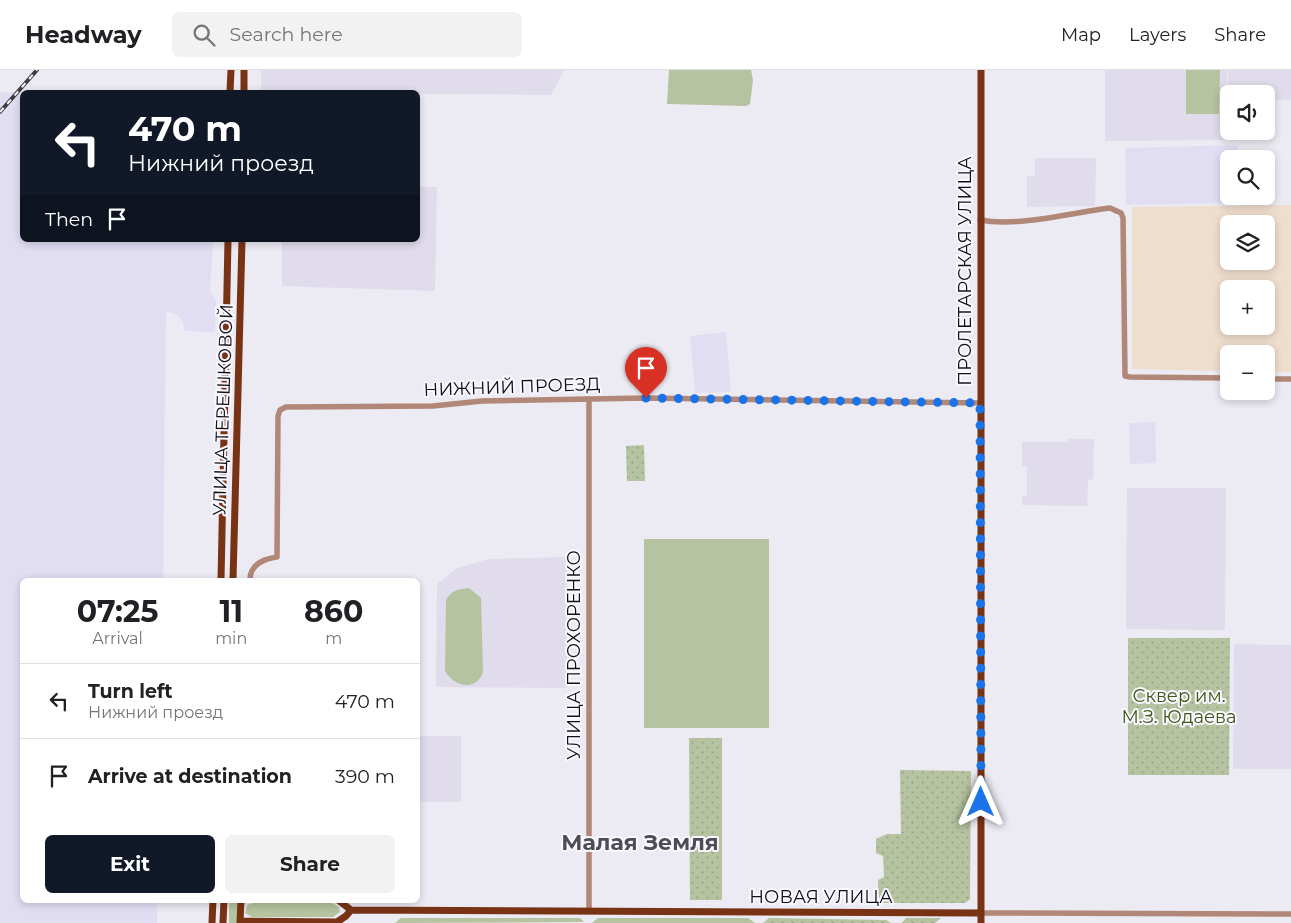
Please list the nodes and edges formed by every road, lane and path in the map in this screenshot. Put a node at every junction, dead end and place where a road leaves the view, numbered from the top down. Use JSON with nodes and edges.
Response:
{"nodes":[{"id":1,"x":231,"y":70,"type":"edge"},
{"id":2,"x":244,"y":70,"type":"edge"},
{"id":3,"x":981,"y":70,"type":"edge"},
{"id":4,"x":230,"y":90,"type":"edge"},
{"id":5,"x":244,"y":90,"type":"edge"},
{"id":6,"x":980,"y":220,"type":"junction"},
{"id":7,"x":228,"y":242,"type":"edge"},
{"id":8,"x":242,"y":242,"type":"edge"},
{"id":9,"x":1220,"y":378,"type":"edge"},
{"id":10,"x":1275,"y":379,"type":"edge"},
{"id":11,"x":1291,"y":379,"type":"edge"},
{"id":12,"x":589,"y":399,"type":"junction"},
{"id":13,"x":980,"y":403,"type":"junction"},
{"id":14,"x":221,"y":578,"type":"edge"},
{"id":15,"x":233,"y":578,"type":"edge"},
{"id":16,"x":250,"y":578,"type":"edge"},
{"id":17,"x":213,"y":903,"type":"edge"},
{"id":18,"x":224,"y":903,"type":"edge"},
{"id":19,"x":241,"y":903,"type":"edge"},
{"id":20,"x":342,"y":903,"type":"edge"},
{"id":21,"x":351,"y":910,"type":"junction"},
{"id":22,"x":589,"y":911,"type":"junction"},
{"id":23,"x":981,"y":913,"type":"junction"},
{"id":24,"x":1291,"y":914,"type":"edge"},
{"id":25,"x":240,"y":922,"type":"edge"},
{"id":26,"x":212,"y":923,"type":"edge"},
{"id":27,"x":223,"y":923,"type":"edge"},
{"id":28,"x":981,"y":923,"type":"edge"}],
"edges":[{"from":1,"to":4,"type":"main road"},
{"from":2,"to":5,"type":"main road"},
{"from":3,"to":6,"type":"main road","name":"ПРОЛЕТАРСКАЯ УЛИЦА"},
{"from":6,"to":9,"type":"street"},
{"from":6,"to":13,"type":"main road","name":"ПРОЛЕТАРСКАЯ УЛИЦА"},
{"from":7,"to":14,"type":"main road","name":"УЛИЦА ТЕРЕШКОВОЙ"},
{"from":8,"to":15,"type":"main road","name":"УЛИЦА ТЕРЕШКОВОЙ"},
{"from":10,"to":11,"type":"street"},
{"from":12,"to":13,"type":"street","name":"НИЖНИЙ ПРОЕЗД"},
{"from":12,"to":16,"type":"street","name":"НИЖНИЙ ПРОЕЗД"},
{"from":12,"to":22,"type":"street","name":"УЛИЦА ПРОХОРЕНКО"},
{"from":13,"to":23,"type":"main road","name":"ПРОЛЕТАРСКАЯ УЛИЦА"},
{"from":17,"to":26,"type":"main road"},
{"from":18,"to":27,"type":"main road"},
{"from":19,"to":25,"type":"main road"},
{"from":20,"to":21,"type":"main road"},
{"from":21,"to":22,"type":"main road","name":"НОВАЯ УЛИЦА"},
{"from":21,"to":25,"type":"main road"},
{"from":22,"to":23,"type":"main road","name":"НОВАЯ УЛИЦА"},
{"from":23,"to":24,"type":"street","name":"НОВАЯ УЛИЦА"},
{"from":23,"to":28,"type":"main road","name":"ПРОЛЕТАРСКАЯ УЛИЦА"}]}
